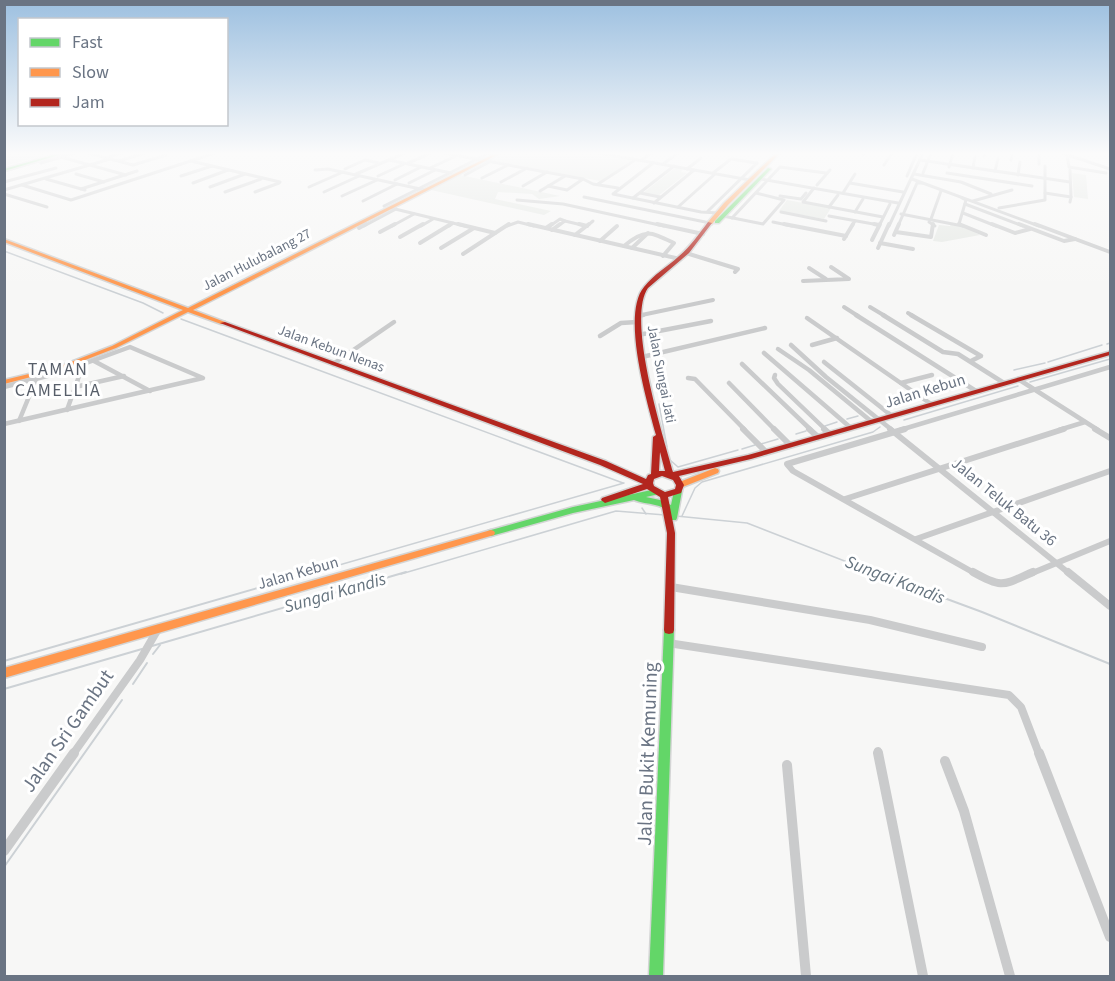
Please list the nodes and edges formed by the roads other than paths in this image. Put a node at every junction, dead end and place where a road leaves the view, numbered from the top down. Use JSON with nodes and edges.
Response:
{"nodes":[{"id":1,"x":22,"y":199,"type":"edge"},
{"id":2,"x":367,"y":199,"type":"edge"},
{"id":3,"x":405,"y":199,"type":"edge"},
{"id":4,"x":593,"y":199,"type":"edge"},
{"id":5,"x":637,"y":199,"type":"edge"},
{"id":6,"x":658,"y":199,"type":"edge"},
{"id":7,"x":687,"y":199,"type":"edge"},
{"id":8,"x":729,"y":199,"type":"edge"},
{"id":9,"x":736,"y":199,"type":"edge"},
{"id":10,"x":741,"y":199,"type":"edge"},
{"id":11,"x":782,"y":199,"type":"edge"},
{"id":12,"x":806,"y":199,"type":"edge"},
{"id":13,"x":836,"y":199,"type":"edge"},
{"id":14,"x":863,"y":199,"type":"dead end"},
{"id":15,"x":885,"y":199,"type":"edge"},
{"id":16,"x":910,"y":199,"type":"edge"},
{"id":17,"x":938,"y":199,"type":"edge"},
{"id":18,"x":963,"y":199,"type":"edge"},
{"id":19,"x":975,"y":199,"type":"joint"},
{"id":20,"x":1045,"y":199,"type":"edge"},
{"id":21,"x":517,"y":200,"type":"dead end"},
{"id":22,"x":363,"y":201,"type":"dead end"},
{"id":23,"x":899,"y":201,"type":"joint"},
{"id":24,"x":654,"y":202,"type":"junction"},
{"id":25,"x":890,"y":204,"type":"dead end"},
{"id":26,"x":965,"y":204,"type":"junction"},
{"id":27,"x":47,"y":207,"type":"dead end"},
{"id":28,"x":678,"y":207,"type":"junction"},
{"id":29,"x":390,"y":208,"type":"junction"},
{"id":30,"x":831,"y":208,"type":"junction"},
{"id":31,"x":708,"y":211,"type":"junction"},
{"id":32,"x":781,"y":212,"type":"dead end"},
{"id":33,"x":855,"y":212,"type":"junction"},
{"id":34,"x":894,"y":213,"type":"junction"},
{"id":35,"x":963,"y":213,"type":"junction"},
{"id":36,"x":415,"y":214,"type":"junction"},
{"id":37,"x":724,"y":216,"type":"junction"},
{"id":38,"x":828,"y":216,"type":"junction"},
{"id":39,"x":903,"y":216,"type":"junction"},
{"id":40,"x":883,"y":217,"type":"junction"},
{"id":41,"x":433,"y":219,"type":"junction"},
{"id":42,"x":931,"y":219,"type":"junction"},
{"id":43,"x":565,"y":221,"type":"junction"},
{"id":44,"x":593,"y":221,"type":"dead end"},
{"id":45,"x":826,"y":221,"type":"junction"},
{"id":46,"x":855,"y":221,"type":"junction"},
{"id":47,"x":773,"y":222,"type":"dead end"},
{"id":48,"x":453,"y":223,"type":"junction"},
{"id":49,"x":710,"y":223,"type":"junction"},
{"id":50,"x":959,"y":224,"type":"junction"},
{"id":51,"x":879,"y":225,"type":"junction"},
{"id":52,"x":587,"y":226,"type":"junction"},
{"id":53,"x":617,"y":226,"type":"dead end"},
{"id":54,"x":359,"y":228,"type":"dead end"},
{"id":55,"x":474,"y":228,"type":"junction"},
{"id":56,"x":546,"y":228,"type":"junction"},
{"id":57,"x":1031,"y":229,"type":"junction"},
{"id":58,"x":552,"y":230,"type":"junction"},
{"id":59,"x":819,"y":231,"type":"junction"},
{"id":60,"x":380,"y":232,"type":"dead end"},
{"id":61,"x":495,"y":233,"type":"junction"},
{"id":62,"x":648,"y":233,"type":"junction"},
{"id":63,"x":885,"y":233,"type":"junction"},
{"id":64,"x":895,"y":233,"type":"junction"},
{"id":65,"x":703,"y":234,"type":"junction"},
{"id":66,"x":575,"y":235,"type":"junction"},
{"id":67,"x":986,"y":235,"type":"dead end"},
{"id":68,"x":400,"y":237,"type":"dead end"},
{"id":69,"x":1076,"y":239,"type":"junction"},
{"id":70,"x":4,"y":240,"type":"edge"},
{"id":71,"x":872,"y":240,"type":"dead end"},
{"id":72,"x":600,"y":241,"type":"junction"},
{"id":73,"x":935,"y":242,"type":"dead end"},
{"id":74,"x":420,"y":243,"type":"dead end"},
{"id":75,"x":880,"y":243,"type":"junction"},
{"id":76,"x":624,"y":246,"type":"junction"},
{"id":77,"x":441,"y":248,"type":"dead end"},
{"id":78,"x":632,"y":248,"type":"junction"},
{"id":79,"x":878,"y":248,"type":"dead end"},
{"id":80,"x":914,"y":249,"type":"dead end"},
{"id":81,"x":1110,"y":252,"type":"edge"},
{"id":82,"x":463,"y":254,"type":"dead end"},
{"id":83,"x":663,"y":255,"type":"junction"},
{"id":84,"x":683,"y":256,"type":"junction"},
{"id":85,"x":831,"y":267,"type":"dead end"},
{"id":86,"x":809,"y":268,"type":"dead end"},
{"id":87,"x":735,"y":272,"type":"dead end"},
{"id":88,"x":826,"y":279,"type":"junction"},
{"id":89,"x":804,"y":281,"type":"dead end"},
{"id":90,"x":713,"y":300,"type":"dead end"},
{"id":91,"x":173,"y":305,"type":"junction"},
{"id":92,"x":844,"y":307,"type":"dead end"},
{"id":93,"x":870,"y":307,"type":"dead end"},
{"id":94,"x":187,"y":310,"type":"junction"},
{"id":95,"x":908,"y":313,"type":"dead end"},
{"id":96,"x":200,"y":315,"type":"junction"},
{"id":97,"x":173,"y":317,"type":"junction"},
{"id":98,"x":807,"y":318,"type":"dead end"},
{"id":99,"x":637,"y":319,"type":"junction"},
{"id":100,"x":711,"y":321,"type":"dead end"},
{"id":101,"x":394,"y":322,"type":"dead end"},
{"id":102,"x":765,"y":328,"type":"dead end"},
{"id":103,"x":638,"y":335,"type":"junction"},
{"id":104,"x":600,"y":336,"type":"dead end"},
{"id":105,"x":837,"y":338,"type":"junction"},
{"id":106,"x":791,"y":345,"type":"dead end"},
{"id":107,"x":812,"y":345,"type":"dead end"},
{"id":108,"x":778,"y":349,"type":"dead end"},
{"id":109,"x":764,"y":353,"type":"dead end"},
{"id":110,"x":1110,"y":353,"type":"edge"},
{"id":111,"x":642,"y":357,"type":"junction"},
{"id":112,"x":94,"y":361,"type":"junction"},
{"id":113,"x":971,"y":361,"type":"junction"},
{"id":114,"x":824,"y":362,"type":"dead end"},
{"id":115,"x":333,"y":364,"type":"junction"},
{"id":116,"x":742,"y":364,"type":"dead end"},
{"id":117,"x":83,"y":365,"type":"junction"},
{"id":118,"x":1110,"y":366,"type":"edge"},
{"id":119,"x":775,"y":375,"type":"dead end"},
{"id":120,"x":932,"y":375,"type":"dead end"},
{"id":121,"x":124,"y":376,"type":"junction"},
{"id":122,"x":36,"y":378,"type":"junction"},
{"id":123,"x":687,"y":378,"type":"dead end"},
{"id":124,"x":1018,"y":379,"type":"junction"},
{"id":125,"x":4,"y":382,"type":"edge"},
{"id":126,"x":729,"y":383,"type":"dead end"},
{"id":127,"x":901,"y":383,"type":"junction"},
{"id":128,"x":1004,"y":383,"type":"junction"},
{"id":129,"x":4,"y":387,"type":"edge"},
{"id":130,"x":75,"y":387,"type":"junction"},
{"id":131,"x":1034,"y":389,"type":"junction"},
{"id":132,"x":150,"y":391,"type":"junction"},
{"id":133,"x":976,"y":391,"type":"junction"},
{"id":134,"x":931,"y":404,"type":"junction"},
{"id":135,"x":67,"y":410,"type":"junction"},
{"id":136,"x":892,"y":416,"type":"junction"},
{"id":137,"x":19,"y":421,"type":"junction"},
{"id":138,"x":876,"y":421,"type":"junction"},
{"id":139,"x":1085,"y":422,"type":"junction"},
{"id":140,"x":4,"y":424,"type":"edge"},
{"id":141,"x":657,"y":428,"type":"junction"},
{"id":142,"x":851,"y":428,"type":"junction"},
{"id":143,"x":896,"y":432,"type":"junction"},
{"id":144,"x":830,"y":434,"type":"junction"},
{"id":145,"x":818,"y":437,"type":"junction"},
{"id":146,"x":1110,"y":438,"type":"edge"},
{"id":147,"x":790,"y":445,"type":"junction"},
{"id":148,"x":766,"y":452,"type":"junction"},
{"id":149,"x":748,"y":457,"type":"junction"},
{"id":150,"x":603,"y":464,"type":"junction"},
{"id":151,"x":940,"y":468,"type":"junction"},
{"id":152,"x":1110,"y":471,"type":"edge"},
{"id":153,"x":627,"y":474,"type":"junction"},
{"id":154,"x":671,"y":474,"type":"junction"},
{"id":155,"x":654,"y":484,"type":"junction"},
{"id":156,"x":679,"y":488,"type":"junction"},
{"id":157,"x":628,"y":491,"type":"junction"},
{"id":158,"x":845,"y":499,"type":"junction"},
{"id":159,"x":614,"y":501,"type":"junction"},
{"id":160,"x":600,"y":503,"type":"junction"},
{"id":161,"x":668,"y":507,"type":"junction"},
{"id":162,"x":993,"y":511,"type":"junction"},
{"id":163,"x":671,"y":533,"type":"junction"},
{"id":164,"x":916,"y":539,"type":"junction"},
{"id":165,"x":1110,"y":541,"type":"edge"},
{"id":166,"x":1056,"y":562,"type":"junction"},
{"id":167,"x":670,"y":587,"type":"junction"},
{"id":168,"x":1110,"y":606,"type":"edge"},
{"id":169,"x":159,"y":629,"type":"junction"},
{"id":170,"x":668,"y":643,"type":"junction"},
{"id":171,"x":982,"y":647,"type":"dead end"},
{"id":172,"x":4,"y":673,"type":"edge"},
{"id":173,"x":878,"y":751,"type":"dead end"},
{"id":174,"x":945,"y":761,"type":"dead end"},
{"id":175,"x":787,"y":765,"type":"dead end"},
{"id":176,"x":4,"y":851,"type":"edge"},
{"id":177,"x":1110,"y":937,"type":"edge"},
{"id":178,"x":659,"y":976,"type":"edge"},
{"id":179,"x":806,"y":976,"type":"edge"},
{"id":180,"x":922,"y":976,"type":"edge"},
{"id":181,"x":1010,"y":976,"type":"edge"}],
"edges":[{"from":1,"to":27,"type":"street"},
{"from":2,"to":22,"type":"street"},
{"from":3,"to":29,"type":"main road","name":"Jalan Hulubalang 27"},
{"from":4,"to":49,"type":"street"},
{"from":5,"to":24,"type":"street"},
{"from":6,"to":24,"type":"street"},
{"from":7,"to":28,"type":"street"},
{"from":8,"to":31,"type":"street"},
{"from":9,"to":37,"type":"main road","name":"Jalan Sungai Jati"},
{"from":10,"to":37,"type":"street"},
{"from":11,"to":37,"type":"street"},
{"from":12,"to":30,"type":"street"},
{"from":13,"to":30,"type":"street"},
{"from":14,"to":33,"type":"street"},
{"from":15,"to":23,"type":"street"},
{"from":16,"to":39,"type":"street"},
{"from":17,"to":42,"type":"street"},
{"from":18,"to":26,"type":"street"},
{"from":19,"to":20,"type":"street"},
{"from":19,"to":69,"type":"street"},
{"from":21,"to":65,"type":"street"},
{"from":23,"to":34,"type":"street"},
{"from":24,"to":28,"type":"street"},
{"from":25,"to":40,"type":"street"},
{"from":26,"to":35,"type":"street"},
{"from":26,"to":57,"type":"street"},
{"from":28,"to":31,"type":"street"},
{"from":29,"to":36,"type":"street"},
{"from":29,"to":54,"type":"street"},
{"from":29,"to":94,"type":"main road","name":"Jalan Hulubalang 27"},
{"from":30,"to":33,"type":"street"},
{"from":30,"to":38,"type":"street"},
{"from":31,"to":37,"type":"street"},
{"from":32,"to":45,"type":"street"},
{"from":33,"to":40,"type":"street"},
{"from":34,"to":39,"type":"street"},
{"from":34,"to":63,"type":"street"},
{"from":35,"to":50,"type":"street"},
{"from":35,"to":57,"type":"street"},
{"from":36,"to":41,"type":"street"},
{"from":36,"to":60,"type":"street"},
{"from":37,"to":49,"type":"main road","name":"Jalan Sungai Jati"},
{"from":37,"to":65,"type":"main road","name":"Jalan Sungai Jati"},
{"from":38,"to":45,"type":"street"},
{"from":38,"to":46,"type":"street"},
{"from":39,"to":42,"type":"street"},
{"from":39,"to":64,"type":"street"},
{"from":39,"to":64,"type":"street"},
{"from":40,"to":51,"type":"street"},
{"from":41,"to":48,"type":"street"},
{"from":41,"to":68,"type":"street"},
{"from":42,"to":50,"type":"street"},
{"from":43,"to":52,"type":"street"},
{"from":43,"to":56,"type":"street"},
{"from":43,"to":58,"type":"street"},
{"from":44,"to":52,"type":"street"},
{"from":45,"to":59,"type":"street"},
{"from":46,"to":51,"type":"street"},
{"from":46,"to":59,"type":"street"},
{"from":47,"to":59,"type":"street"},
{"from":48,"to":55,"type":"street"},
{"from":48,"to":74,"type":"street"},
{"from":49,"to":65,"type":"main road","name":"Jalan Sungai Jati"},
{"from":50,"to":67,"type":"street"},
{"from":51,"to":71,"type":"street"},
{"from":52,"to":66,"type":"street"},
{"from":53,"to":72,"type":"street"},
{"from":55,"to":61,"type":"street"},
{"from":55,"to":77,"type":"street"},
{"from":56,"to":58,"type":"street"},
{"from":56,"to":61,"type":"street"},
{"from":57,"to":69,"type":"street"},
{"from":58,"to":66,"type":"street"},
{"from":61,"to":82,"type":"street"},
{"from":62,"to":76,"type":"street"},
{"from":62,"to":78,"type":"street"},
{"from":62,"to":83,"type":"street"},
{"from":63,"to":64,"type":"street"},
{"from":63,"to":75,"type":"street"},
{"from":64,"to":73,"type":"street"},
{"from":65,"to":84,"type":"main road","name":"Jalan Sungai Jati"},
{"from":66,"to":72,"type":"street"},
{"from":69,"to":81,"type":"street"},
{"from":70,"to":91,"type":"main road","name":"Jalan Kebun Nenas"},
{"from":72,"to":76,"type":"street"},
{"from":75,"to":79,"type":"street"},
{"from":75,"to":80,"type":"street"},
{"from":76,"to":78,"type":"street"},
{"from":78,"to":83,"type":"street"},
{"from":83,"to":84,"type":"street"},
{"from":84,"to":87,"type":"street"},
{"from":84,"to":99,"type":"main road","name":"Jalan Sungai Jati"},
{"from":85,"to":88,"type":"street"},
{"from":86,"to":88,"type":"street"},
{"from":88,"to":89,"type":"street"},
{"from":90,"to":99,"type":"street"},
{"from":91,"to":94,"type":"main road","name":"Jalan Kebun Nenas"},
{"from":91,"to":97,"type":"main road"},
{"from":92,"to":133,"type":"street"},
{"from":93,"to":113,"type":"street"},
{"from":94,"to":96,"type":"main road","name":"Jalan Kebun Nenas"},
{"from":94,"to":97,"type":"main road","name":"Jalan Hulubalang 27"},
{"from":95,"to":113,"type":"street"},
{"from":96,"to":97,"type":"main road"},
{"from":96,"to":115,"type":"main road","name":"Jalan Kebun Nenas"},
{"from":97,"to":122,"type":"main road","name":"Jalan Hulubalang 27"},
{"from":98,"to":105,"type":"street"},
{"from":99,"to":103,"type":"main road","name":"Jalan Sungai Jati"},
{"from":99,"to":104,"type":"street"},
{"from":100,"to":103,"type":"street"},
{"from":101,"to":115,"type":"street"},
{"from":102,"to":111,"type":"street"},
{"from":103,"to":111,"type":"main road","name":"Jalan Sungai Jati"},
{"from":105,"to":107,"type":"street"},
{"from":105,"to":127,"type":"street"},
{"from":106,"to":138,"type":"street"},
{"from":108,"to":138,"type":"street"},
{"from":109,"to":142,"type":"street"},
{"from":110,"to":124,"type":"main road","name":"Jalan Kebun"},
{"from":111,"to":141,"type":"main road","name":"Jalan Sungai Jati"},
{"from":112,"to":117,"type":"street"},
{"from":112,"to":121,"type":"street"},
{"from":112,"to":132,"type":"street"},
{"from":113,"to":128,"type":"street"},
{"from":114,"to":136,"type":"street"},
{"from":115,"to":150,"type":"main road","name":"Jalan Kebun Nenas"},
{"from":116,"to":145,"type":"street"},
{"from":117,"to":122,"type":"street"},
{"from":117,"to":130,"type":"street"},
{"from":118,"to":131,"type":"street"},
{"from":119,"to":144,"type":"street"},
{"from":120,"to":127,"type":"street"},
{"from":121,"to":130,"type":"street"},
{"from":121,"to":132,"type":"street"},
{"from":122,"to":125,"type":"main road","name":"Jalan Hulubalang 27"},
{"from":122,"to":129,"type":"street"},
{"from":122,"to":137,"type":"street"},
{"from":123,"to":148,"type":"street"},
{"from":124,"to":128,"type":"main road","name":"Jalan Kebun"},
{"from":124,"to":131,"type":"street"},
{"from":126,"to":147,"type":"street"},
{"from":127,"to":134,"type":"street"},
{"from":128,"to":133,"type":"main road","name":"Jalan Kebun"},
{"from":130,"to":135,"type":"street"},
{"from":131,"to":139,"type":"street"},
{"from":131,"to":143,"type":"street"},
{"from":132,"to":135,"type":"street"},
{"from":133,"to":134,"type":"main road","name":"Jalan Kebun"},
{"from":134,"to":136,"type":"main road","name":"Jalan Kebun"},
{"from":135,"to":137,"type":"street"},
{"from":136,"to":138,"type":"main road","name":"Jalan Kebun"},
{"from":137,"to":140,"type":"street"},
{"from":138,"to":142,"type":"main road","name":"Jalan Kebun"},
{"from":138,"to":143,"type":"street","name":"Jalan Teluk Batu 36"},
{"from":139,"to":146,"type":"street"},
{"from":139,"to":151,"type":"street"},
{"from":141,"to":154,"type":"main road","name":"Jalan Sungai Jati"},
{"from":141,"to":155,"type":"main road"},
{"from":142,"to":144,"type":"main road","name":"Jalan Kebun"},
{"from":143,"to":151,"type":"street","name":"Jalan Teluk Batu 36"},
{"from":143,"to":158,"type":"street"},
{"from":144,"to":145,"type":"main road","name":"Jalan Kebun"},
{"from":145,"to":147,"type":"main road","name":"Jalan Kebun"},
{"from":147,"to":148,"type":"main road","name":"Jalan Kebun"},
{"from":148,"to":149,"type":"main road","name":"Jalan Kebun"},
{"from":149,"to":154,"type":"main road","name":"Jalan Kebun"},
{"from":149,"to":156,"type":"main road","name":"Jalan Kebun"},
{"from":150,"to":153,"type":"main road","name":"Jalan Kebun Nenas"},
{"from":150,"to":155,"type":"main road"},
{"from":151,"to":158,"type":"street"},
{"from":151,"to":162,"type":"street","name":"Jalan Teluk Batu 36"},
{"from":152,"to":162,"type":"street"},
{"from":153,"to":155,"type":"main road","name":"Jalan Kebun Nenas"},
{"from":153,"to":157,"type":"main road"},
{"from":154,"to":155,"type":"main road","name":"Jalan Kebun"},
{"from":154,"to":156,"type":"main road"},
{"from":155,"to":156,"type":"main road","name":"Jalan Kebun"},
{"from":155,"to":157,"type":"main road","name":"Jalan Kebun"},
{"from":155,"to":159,"type":"main road","name":"Jalan Kebun"},
{"from":155,"to":161,"type":"main road","name":"Jalan Bukit Kemuning"},
{"from":156,"to":163,"type":"main road","name":"Jalan Bukit Kemuning"},
{"from":157,"to":160,"type":"main road","name":"Jalan Kebun"},
{"from":158,"to":164,"type":"street"},
{"from":159,"to":160,"type":"main road","name":"Jalan Kebun"},
{"from":159,"to":161,"type":"main road"},
{"from":160,"to":169,"type":"main road","name":"Jalan Kebun"},
{"from":161,"to":163,"type":"main road","name":"Jalan Bukit Kemuning"},
{"from":162,"to":164,"type":"street"},
{"from":162,"to":166,"type":"street","name":"Jalan Teluk Batu 36"},
{"from":163,"to":167,"type":"main road","name":"Jalan Bukit Kemuning"},
{"from":164,"to":166,"type":"street"},
{"from":165,"to":166,"type":"street"},
{"from":166,"to":168,"type":"street","name":"Jalan Teluk Batu 36"},
{"from":167,"to":170,"type":"main road","name":"Jalan Bukit Kemuning"},
{"from":167,"to":171,"type":"street"},
{"from":169,"to":172,"type":"main road","name":"Jalan Kebun"},
{"from":169,"to":176,"type":"street","name":"Jalan Sri Gambut"},
{"from":170,"to":177,"type":"street"},
{"from":170,"to":178,"type":"main road","name":"Jalan Bukit Kemuning"},
{"from":173,"to":180,"type":"street"},
{"from":174,"to":181,"type":"street"},
{"from":175,"to":179,"type":"street"}]}
